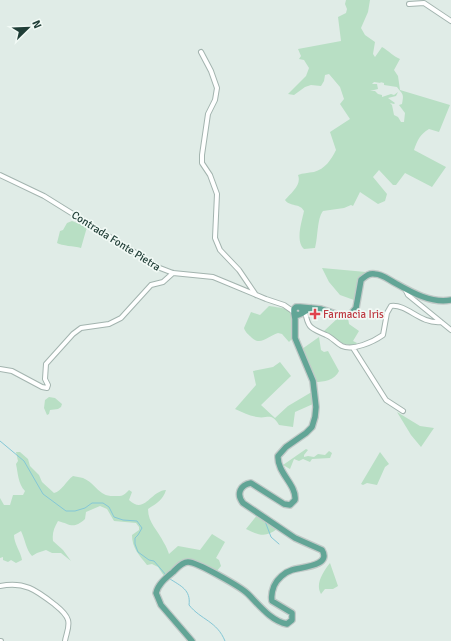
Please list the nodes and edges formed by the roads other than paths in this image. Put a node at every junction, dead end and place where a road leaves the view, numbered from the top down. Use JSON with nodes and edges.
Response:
{"nodes":[{"id":1,"x":409,"y":4,"type":"dead end"},
{"id":2,"x":451,"y":21,"type":"edge"},
{"id":3,"x":201,"y":52,"type":"dead end"},
{"id":4,"x":0,"y":175,"type":"edge"},
{"id":5,"x":173,"y":273,"type":"junction"},
{"id":6,"x":405,"y":288,"type":"junction"},
{"id":7,"x":256,"y":295,"type":"junction"},
{"id":8,"x":451,"y":300,"type":"edge"},
{"id":9,"x":299,"y":311,"type":"junction"},
{"id":10,"x":441,"y":322,"type":"junction"},
{"id":11,"x":451,"y":330,"type":"edge"},
{"id":12,"x":353,"y":348,"type":"junction"},
{"id":13,"x":0,"y":369,"type":"edge"},
{"id":14,"x":403,"y":411,"type":"dead end"},
{"id":15,"x":0,"y":586,"type":"edge"},
{"id":16,"x":65,"y":641,"type":"edge"},
{"id":17,"x":192,"y":641,"type":"edge"}],
"edges":[{"from":1,"to":2,"type":"street"},
{"from":3,"to":7,"type":"street"},
{"from":4,"to":5,"type":"street","name":"Contrada Fonte Pietra"},
{"from":5,"to":7,"type":"street","name":"Contrada Fonte Pietra"},
{"from":5,"to":13,"type":"street"},
{"from":6,"to":8,"type":"main road"},
{"from":6,"to":9,"type":"main road"},
{"from":6,"to":10,"type":"street"},
{"from":7,"to":9,"type":"street","name":"Contrada Fonte Pietra"},
{"from":9,"to":12,"type":"street"},
{"from":9,"to":17,"type":"main road"},
{"from":10,"to":11,"type":"street"},
{"from":10,"to":12,"type":"street"},
{"from":12,"to":14,"type":"street"},
{"from":15,"to":16,"type":"street"}]}
